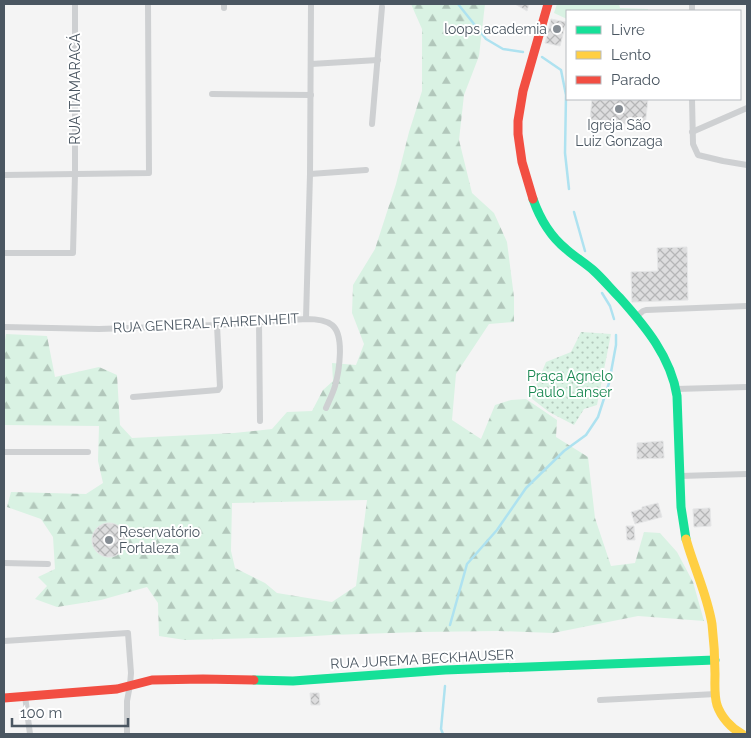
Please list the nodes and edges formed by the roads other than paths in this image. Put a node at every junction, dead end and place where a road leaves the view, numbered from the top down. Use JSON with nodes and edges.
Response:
{"nodes":[{"id":1,"x":75,"y":4,"type":"edge"},
{"id":2,"x":148,"y":4,"type":"edge"},
{"id":3,"x":311,"y":4,"type":"edge"},
{"id":4,"x":548,"y":4,"type":"edge"},
{"id":5,"x":382,"y":7,"type":"dead end"},
{"id":6,"x":378,"y":60,"type":"junction"},
{"id":7,"x":311,"y":64,"type":"junction"},
{"id":8,"x":212,"y":94,"type":"dead end"},
{"id":9,"x":311,"y":95,"type":"junction"},
{"id":10,"x":692,"y":100,"type":"edge"},
{"id":11,"x":747,"y":108,"type":"edge"},
{"id":12,"x":372,"y":124,"type":"dead end"},
{"id":13,"x":692,"y":132,"type":"junction"},
{"id":14,"x":747,"y":164,"type":"edge"},
{"id":15,"x":366,"y":170,"type":"dead end"},
{"id":16,"x":4,"y":174,"type":"edge"},
{"id":17,"x":75,"y":174,"type":"junction"},
{"id":18,"x":310,"y":174,"type":"junction"},
{"id":19,"x":4,"y":253,"type":"edge"},
{"id":20,"x":747,"y":306,"type":"edge"},
{"id":21,"x":637,"y":316,"type":"junction"},
{"id":22,"x":306,"y":319,"type":"junction"},
{"id":23,"x":259,"y":322,"type":"junction"},
{"id":24,"x":217,"y":325,"type":"junction"},
{"id":25,"x":4,"y":326,"type":"edge"},
{"id":26,"x":747,"y":387,"type":"edge"},
{"id":27,"x":676,"y":389,"type":"junction"},
{"id":28,"x":133,"y":397,"type":"dead end"},
{"id":29,"x":326,"y":408,"type":"dead end"},
{"id":30,"x":260,"y":421,"type":"dead end"},
{"id":31,"x":4,"y":452,"type":"edge"},
{"id":32,"x":88,"y":452,"type":"dead end"},
{"id":33,"x":747,"y":474,"type":"edge"},
{"id":34,"x":680,"y":476,"type":"junction"},
{"id":35,"x":4,"y":563,"type":"edge"},
{"id":36,"x":48,"y":564,"type":"dead end"},
{"id":37,"x":4,"y":641,"type":"edge"},
{"id":38,"x":715,"y":660,"type":"junction"},
{"id":39,"x":130,"y":685,"type":"junction"},
{"id":40,"x":716,"y":694,"type":"junction"},
{"id":41,"x":25,"y":696,"type":"junction"},
{"id":42,"x":4,"y":698,"type":"edge"},
{"id":43,"x":600,"y":700,"type":"dead end"},
{"id":44,"x":30,"y":734,"type":"edge"},
{"id":45,"x":127,"y":734,"type":"edge"},
{"id":46,"x":742,"y":734,"type":"edge"}],
"edges":[{"from":1,"to":17,"type":"street","name":"RUA ITAMARACÁ"},
{"from":2,"to":17,"type":"street"},
{"from":3,"to":7,"type":"street","name":"RUA GENERAL FAHRENHEIT"},
{"from":4,"to":21,"type":"main road"},
{"from":5,"to":6,"type":"street"},
{"from":6,"to":7,"type":"street"},
{"from":6,"to":12,"type":"street"},
{"from":7,"to":9,"type":"street","name":"RUA GENERAL FAHRENHEIT"},
{"from":8,"to":9,"type":"street"},
{"from":9,"to":18,"type":"street","name":"RUA GENERAL FAHRENHEIT"},
{"from":10,"to":13,"type":"street"},
{"from":11,"to":13,"type":"street"},
{"from":13,"to":14,"type":"street"},
{"from":15,"to":18,"type":"street"},
{"from":16,"to":17,"type":"street"},
{"from":17,"to":19,"type":"street","name":"RUA ITAMARACÁ"},
{"from":18,"to":22,"type":"street","name":"RUA GENERAL FAHRENHEIT"},
{"from":20,"to":21,"type":"street"},
{"from":21,"to":27,"type":"main road"},
{"from":22,"to":23,"type":"street","name":"RUA GENERAL FAHRENHEIT"},
{"from":22,"to":29,"type":"street"},
{"from":23,"to":24,"type":"street","name":"RUA GENERAL FAHRENHEIT"},
{"from":23,"to":30,"type":"street"},
{"from":24,"to":25,"type":"street","name":"RUA GENERAL FAHRENHEIT"},
{"from":24,"to":28,"type":"street"},
{"from":26,"to":27,"type":"street"},
{"from":27,"to":34,"type":"main road"},
{"from":31,"to":32,"type":"street"},
{"from":33,"to":34,"type":"street"},
{"from":34,"to":38,"type":"main road"},
{"from":35,"to":36,"type":"street"},
{"from":37,"to":39,"type":"street"},
{"from":38,"to":39,"type":"main road","name":"RUA JUREMA BECKHAUSER"},
{"from":38,"to":40,"type":"main road"},
{"from":39,"to":41,"type":"main road","name":"RUA JUREMA BECKHAUSER"},
{"from":39,"to":45,"type":"street"},
{"from":40,"to":43,"type":"street"},
{"from":40,"to":46,"type":"main road"},
{"from":41,"to":42,"type":"main road","name":"RUA JUREMA BECKHAUSER"},
{"from":41,"to":44,"type":"street"}]}
